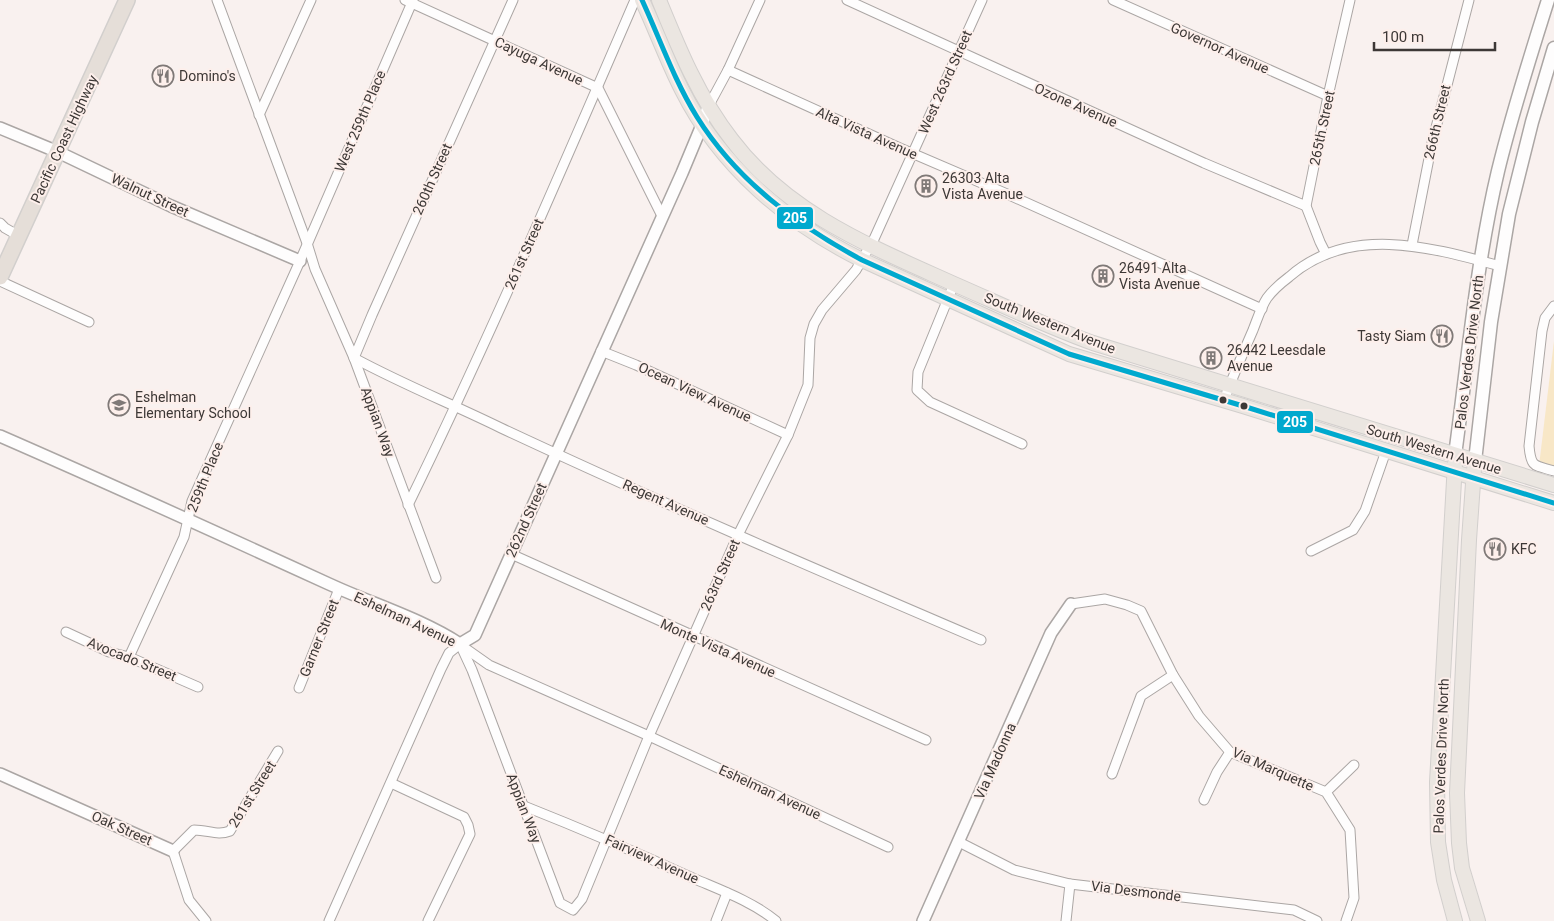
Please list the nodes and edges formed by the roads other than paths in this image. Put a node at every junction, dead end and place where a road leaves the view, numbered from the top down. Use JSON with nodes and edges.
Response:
{"nodes":[{"id":1,"x":127,"y":0,"type":"edge"},
{"id":2,"x":217,"y":0,"type":"edge"},
{"id":3,"x":311,"y":0,"type":"edge"},
{"id":4,"x":513,"y":0,"type":"edge"},
{"id":5,"x":635,"y":0,"type":"edge"},
{"id":6,"x":642,"y":0,"type":"edge"},
{"id":7,"x":659,"y":0,"type":"edge"},
{"id":8,"x":760,"y":0,"type":"edge"},
{"id":9,"x":847,"y":0,"type":"edge"},
{"id":10,"x":982,"y":0,"type":"edge"},
{"id":11,"x":1113,"y":0,"type":"edge"},
{"id":12,"x":1350,"y":0,"type":"edge"},
{"id":13,"x":1469,"y":0,"type":"edge"},
{"id":14,"x":1548,"y":0,"type":"edge"},
{"id":15,"x":410,"y":1,"type":"edge"},
{"id":16,"x":494,"y":41,"type":"junction"},
{"id":17,"x":1554,"y":48,"type":"edge"},
{"id":18,"x":958,"y":51,"type":"junction"},
{"id":19,"x":728,"y":70,"type":"junction"},
{"id":20,"x":598,"y":88,"type":"junction"},
{"id":21,"x":1328,"y":96,"type":"junction"},
{"id":22,"x":708,"y":107,"type":"junction"},
{"id":23,"x":259,"y":115,"type":"junction"},
{"id":24,"x":702,"y":125,"type":"junction"},
{"id":25,"x":0,"y":128,"type":"edge"},
{"id":26,"x":58,"y":152,"type":"junction"},
{"id":27,"x":914,"y":154,"type":"junction"},
{"id":28,"x":1306,"y":206,"type":"junction"},
{"id":29,"x":662,"y":216,"type":"junction"},
{"id":30,"x":0,"y":223,"type":"edge"},
{"id":31,"x":19,"y":236,"type":"junction"},
{"id":32,"x":308,"y":243,"type":"junction"},
{"id":33,"x":1412,"y":245,"type":"junction"},
{"id":34,"x":870,"y":246,"type":"junction"},
{"id":35,"x":1326,"y":254,"type":"junction"},
{"id":36,"x":862,"y":260,"type":"junction"},
{"id":37,"x":1481,"y":260,"type":"junction"},
{"id":38,"x":300,"y":261,"type":"junction"},
{"id":39,"x":1500,"y":266,"type":"junction"},
{"id":40,"x":315,"y":269,"type":"junction"},
{"id":41,"x":0,"y":277,"type":"edge"},
{"id":42,"x":0,"y":281,"type":"edge"},
{"id":43,"x":954,"y":284,"type":"junction"},
{"id":44,"x":948,"y":299,"type":"junction"},
{"id":45,"x":1554,"y":306,"type":"edge"},
{"id":46,"x":1262,"y":310,"type":"junction"},
{"id":47,"x":90,"y":322,"type":"dead end"},
{"id":48,"x":601,"y":350,"type":"junction"},
{"id":49,"x":354,"y":358,"type":"junction"},
{"id":50,"x":1229,"y":386,"type":"junction"},
{"id":51,"x":1224,"y":400,"type":"junction"},
{"id":52,"x":456,"y":406,"type":"junction"},
{"id":53,"x":788,"y":434,"type":"junction"},
{"id":54,"x":0,"y":436,"type":"edge"},
{"id":55,"x":1022,"y":444,"type":"dead end"},
{"id":56,"x":1386,"y":451,"type":"junction"},
{"id":57,"x":556,"y":453,"type":"junction"},
{"id":58,"x":1455,"y":455,"type":"junction"},
{"id":59,"x":1475,"y":461,"type":"junction"},
{"id":60,"x":1554,"y":471,"type":"edge"},
{"id":61,"x":1454,"y":472,"type":"junction"},
{"id":62,"x":1473,"y":478,"type":"junction"},
{"id":63,"x":1554,"y":485,"type":"edge"},
{"id":64,"x":1554,"y":503,"type":"edge"},
{"id":65,"x":408,"y":505,"type":"junction"},
{"id":66,"x":187,"y":519,"type":"junction"},
{"id":67,"x":738,"y":534,"type":"junction"},
{"id":68,"x":1311,"y":551,"type":"dead end"},
{"id":69,"x":511,"y":554,"type":"junction"},
{"id":70,"x":436,"y":578,"type":"dead end"},
{"id":71,"x":339,"y":589,"type":"junction"},
{"id":72,"x":1071,"y":604,"type":"joint"},
{"id":73,"x":66,"y":632,"type":"dead end"},
{"id":74,"x":693,"y":636,"type":"junction"},
{"id":75,"x":981,"y":640,"type":"dead end"},
{"id":76,"x":460,"y":644,"type":"junction"},
{"id":77,"x":129,"y":657,"type":"junction"},
{"id":78,"x":1173,"y":675,"type":"junction"},
{"id":79,"x":198,"y":687,"type":"dead end"},
{"id":80,"x":299,"y":688,"type":"dead end"},
{"id":81,"x":648,"y":736,"type":"junction"},
{"id":82,"x":926,"y":740,"type":"dead end"},
{"id":83,"x":278,"y":751,"type":"dead end"},
{"id":84,"x":1230,"y":752,"type":"junction"},
{"id":85,"x":1354,"y":765,"type":"dead end"},
{"id":86,"x":0,"y":774,"type":"edge"},
{"id":87,"x":1112,"y":774,"type":"dead end"},
{"id":88,"x":391,"y":783,"type":"junction"},
{"id":89,"x":1326,"y":792,"type":"junction"},
{"id":90,"x":1204,"y":800,"type":"dead end"},
{"id":91,"x":524,"y":806,"type":"junction"},
{"id":92,"x":607,"y":839,"type":"junction"},
{"id":93,"x":959,"y":842,"type":"junction"},
{"id":94,"x":888,"y":847,"type":"dead end"},
{"id":95,"x":173,"y":851,"type":"junction"},
{"id":96,"x":1070,"y":884,"type":"junction"},
{"id":97,"x":727,"y":893,"type":"junction"},
{"id":98,"x":573,"y":910,"type":"joint"},
{"id":99,"x":206,"y":921,"type":"edge"},
{"id":100,"x":329,"y":921,"type":"edge"},
{"id":101,"x":429,"y":921,"type":"edge"},
{"id":102,"x":716,"y":921,"type":"edge"},
{"id":103,"x":776,"y":921,"type":"edge"},
{"id":104,"x":923,"y":921,"type":"edge"},
{"id":105,"x":1066,"y":921,"type":"edge"},
{"id":106,"x":1318,"y":921,"type":"edge"},
{"id":107,"x":1346,"y":921,"type":"edge"},
{"id":108,"x":1455,"y":921,"type":"edge"},
{"id":109,"x":1478,"y":921,"type":"edge"}],
"edges":[{"from":1,"to":26,"type":"highway","name":"Pacific Coast Highway"},
{"from":2,"to":23,"type":"street","name":"Appian Way"},
{"from":3,"to":23,"type":"street"},
{"from":4,"to":16,"type":"street","name":"260th Street"},
{"from":5,"to":20,"type":"street","name":"261st Street"},
{"from":6,"to":24,"type":"main road","name":"South Western Avenue"},
{"from":7,"to":22,"type":"main road","name":"South Western Avenue"},
{"from":8,"to":19,"type":"street"},
{"from":9,"to":18,"type":"street","name":"Ozone Avenue"},
{"from":10,"to":18,"type":"street","name":"West 263rd Street"},
{"from":11,"to":21,"type":"street","name":"Governor Avenue"},
{"from":12,"to":21,"type":"street","name":"265th Street"},
{"from":13,"to":33,"type":"street","name":"266th Street"},
{"from":14,"to":37,"type":"main road","name":"Palos Verdes Drive North"},
{"from":15,"to":16,"type":"street","name":"Cayuga Avenue"},
{"from":15,"to":32,"type":"street","name":"West 259th Place"},
{"from":16,"to":20,"type":"street","name":"Cayuga Avenue"},
{"from":16,"to":49,"type":"street","name":"260th Street"},
{"from":17,"to":39,"type":"main road","name":"Palos Verdes Drive North"},
{"from":18,"to":27,"type":"street","name":"West 263rd Street"},
{"from":18,"to":28,"type":"street","name":"Ozone Avenue"},
{"from":19,"to":22,"type":"street"},
{"from":19,"to":27,"type":"street","name":"Alta Vista Avenue"},
{"from":20,"to":29,"type":"street","name":"Cayuga Avenue"},
{"from":20,"to":52,"type":"street","name":"261st Street"},
{"from":21,"to":28,"type":"street","name":"265th Street"},
{"from":22,"to":24,"type":"street","name":"262nd Street"},
{"from":22,"to":34,"type":"main road","name":"South Western Avenue"},
{"from":23,"to":32,"type":"street","name":"Appian Way"},
{"from":24,"to":29,"type":"street","name":"262nd Street"},
{"from":24,"to":36,"type":"main road","name":"South Western Avenue"},
{"from":25,"to":26,"type":"street","name":"Walnut Street"},
{"from":26,"to":31,"type":"highway","name":"Pacific Coast Highway"},
{"from":26,"to":38,"type":"street","name":"Walnut Street"},
{"from":27,"to":34,"type":"street","name":"West 263rd Street"},
{"from":27,"to":46,"type":"street","name":"Alta Vista Avenue"},
{"from":28,"to":35,"type":"street"},
{"from":29,"to":48,"type":"street","name":"262nd Street"},
{"from":30,"to":31,"type":"street"},
{"from":31,"to":41,"type":"highway","name":"Pacific Coast Highway"},
{"from":32,"to":38,"type":"street","name":"259th Place"},
{"from":32,"to":40,"type":"street","name":"Appian Way"},
{"from":33,"to":35,"type":"street"},
{"from":33,"to":37,"type":"street"},
{"from":34,"to":36,"type":"street","name":"263rd Street"},
{"from":34,"to":43,"type":"main road","name":"South Western Avenue"},
{"from":35,"to":46,"type":"street"},
{"from":36,"to":44,"type":"main road","name":"South Western Avenue"},
{"from":36,"to":53,"type":"street","name":"263rd Street"},
{"from":37,"to":39,"type":"street"},
{"from":37,"to":58,"type":"main road","name":"Palos Verdes Drive North"},
{"from":38,"to":40,"type":"street"},
{"from":38,"to":66,"type":"street","name":"259th Place"},
{"from":39,"to":59,"type":"main road","name":"Palos Verdes Drive North"},
{"from":40,"to":49,"type":"street","name":"Appian Way"},
{"from":42,"to":47,"type":"street"},
{"from":43,"to":44,"type":"street"},
{"from":43,"to":50,"type":"main road","name":"South Western Avenue"},
{"from":44,"to":51,"type":"main road","name":"South Western Avenue"},
{"from":44,"to":55,"type":"street"},
{"from":45,"to":60,"type":"street"},
{"from":46,"to":50,"type":"street"},
{"from":48,"to":53,"type":"street","name":"Ocean View Avenue"},
{"from":48,"to":57,"type":"street","name":"262nd Street"},
{"from":49,"to":52,"type":"street","name":"Regent Avenue"},
{"from":49,"to":65,"type":"street","name":"Appian Way"},
{"from":50,"to":51,"type":"street"},
{"from":50,"to":58,"type":"main road","name":"South Western Avenue"},
{"from":51,"to":56,"type":"main road","name":"South Western Avenue"},
{"from":52,"to":57,"type":"street","name":"Regent Avenue"},
{"from":52,"to":65,"type":"street","name":"261st Street"},
{"from":53,"to":67,"type":"street","name":"263rd Street"},
{"from":54,"to":66,"type":"street","name":"Eshelman Avenue"},
{"from":56,"to":61,"type":"main road","name":"South Western Avenue"},
{"from":56,"to":68,"type":"street"},
{"from":57,"to":67,"type":"street","name":"Regent Avenue"},
{"from":57,"to":69,"type":"street","name":"262nd Street"},
{"from":58,"to":59,"type":"main road","name":"South Western Avenue"},
{"from":58,"to":61,"type":"main road","name":"Palos Verdes Drive North"},
{"from":59,"to":62,"type":"main road","name":"Palos Verdes Drive North"},
{"from":59,"to":63,"type":"main road","name":"South Western Avenue"},
{"from":61,"to":62,"type":"main road","name":"South Western Avenue"},
{"from":61,"to":108,"type":"main road","name":"Palos Verdes Drive North"},
{"from":62,"to":64,"type":"main road","name":"South Western Avenue"},
{"from":62,"to":109,"type":"main road","name":"Palos Verdes Drive North"},
{"from":65,"to":70,"type":"street","name":"Appian Way"},
{"from":66,"to":71,"type":"street","name":"Eshelman Avenue"},
{"from":66,"to":77,"type":"street","name":"259th Place"},
{"from":67,"to":74,"type":"street","name":"263rd Street"},
{"from":67,"to":75,"type":"street","name":"Regent Avenue"},
{"from":69,"to":74,"type":"street","name":"Monte Vista Avenue"},
{"from":69,"to":76,"type":"street","name":"262nd Street"},
{"from":71,"to":76,"type":"street","name":"Eshelman Avenue"},
{"from":71,"to":80,"type":"street","name":"Garner Street"},
{"from":72,"to":78,"type":"street","name":"Via Marquette"},
{"from":72,"to":93,"type":"street","name":"Via Madonna"},
{"from":73,"to":77,"type":"street","name":"Avocado Street"},
{"from":74,"to":81,"type":"street","name":"263rd Street"},
{"from":74,"to":82,"type":"street","name":"Monte Vista Avenue"},
{"from":76,"to":81,"type":"street","name":"Eshelman Avenue"},
{"from":76,"to":88,"type":"street","name":"262nd Street"},
{"from":76,"to":91,"type":"street","name":"Appian Way"},
{"from":77,"to":79,"type":"street","name":"Avocado Street"},
{"from":78,"to":84,"type":"street","name":"Via Marquette"},
{"from":78,"to":87,"type":"street"},
{"from":81,"to":92,"type":"street","name":"263rd Street"},
{"from":81,"to":94,"type":"street","name":"Eshelman Avenue"},
{"from":83,"to":95,"type":"street","name":"261st Street"},
{"from":84,"to":89,"type":"street","name":"Via Marquette"},
{"from":84,"to":90,"type":"street"},
{"from":85,"to":89,"type":"street"},
{"from":86,"to":95,"type":"street","name":"Oak Street"},
{"from":88,"to":100,"type":"street","name":"262nd Street"},
{"from":88,"to":101,"type":"street"},
{"from":89,"to":107,"type":"street","name":"Via Marquette"},
{"from":91,"to":92,"type":"street","name":"Fairview Avenue"},
{"from":91,"to":98,"type":"street","name":"Appian Way"},
{"from":92,"to":97,"type":"street","name":"Fairview Avenue"},
{"from":92,"to":98,"type":"street","name":"263rd Street"},
{"from":93,"to":96,"type":"street","name":"Via Desmonde"},
{"from":93,"to":104,"type":"street","name":"Via Madonna"},
{"from":95,"to":99,"type":"street"},
{"from":96,"to":105,"type":"street"},
{"from":96,"to":106,"type":"street","name":"Via Desmonde"},
{"from":97,"to":102,"type":"street"},
{"from":97,"to":103,"type":"street","name":"Fairview Avenue"}]}
